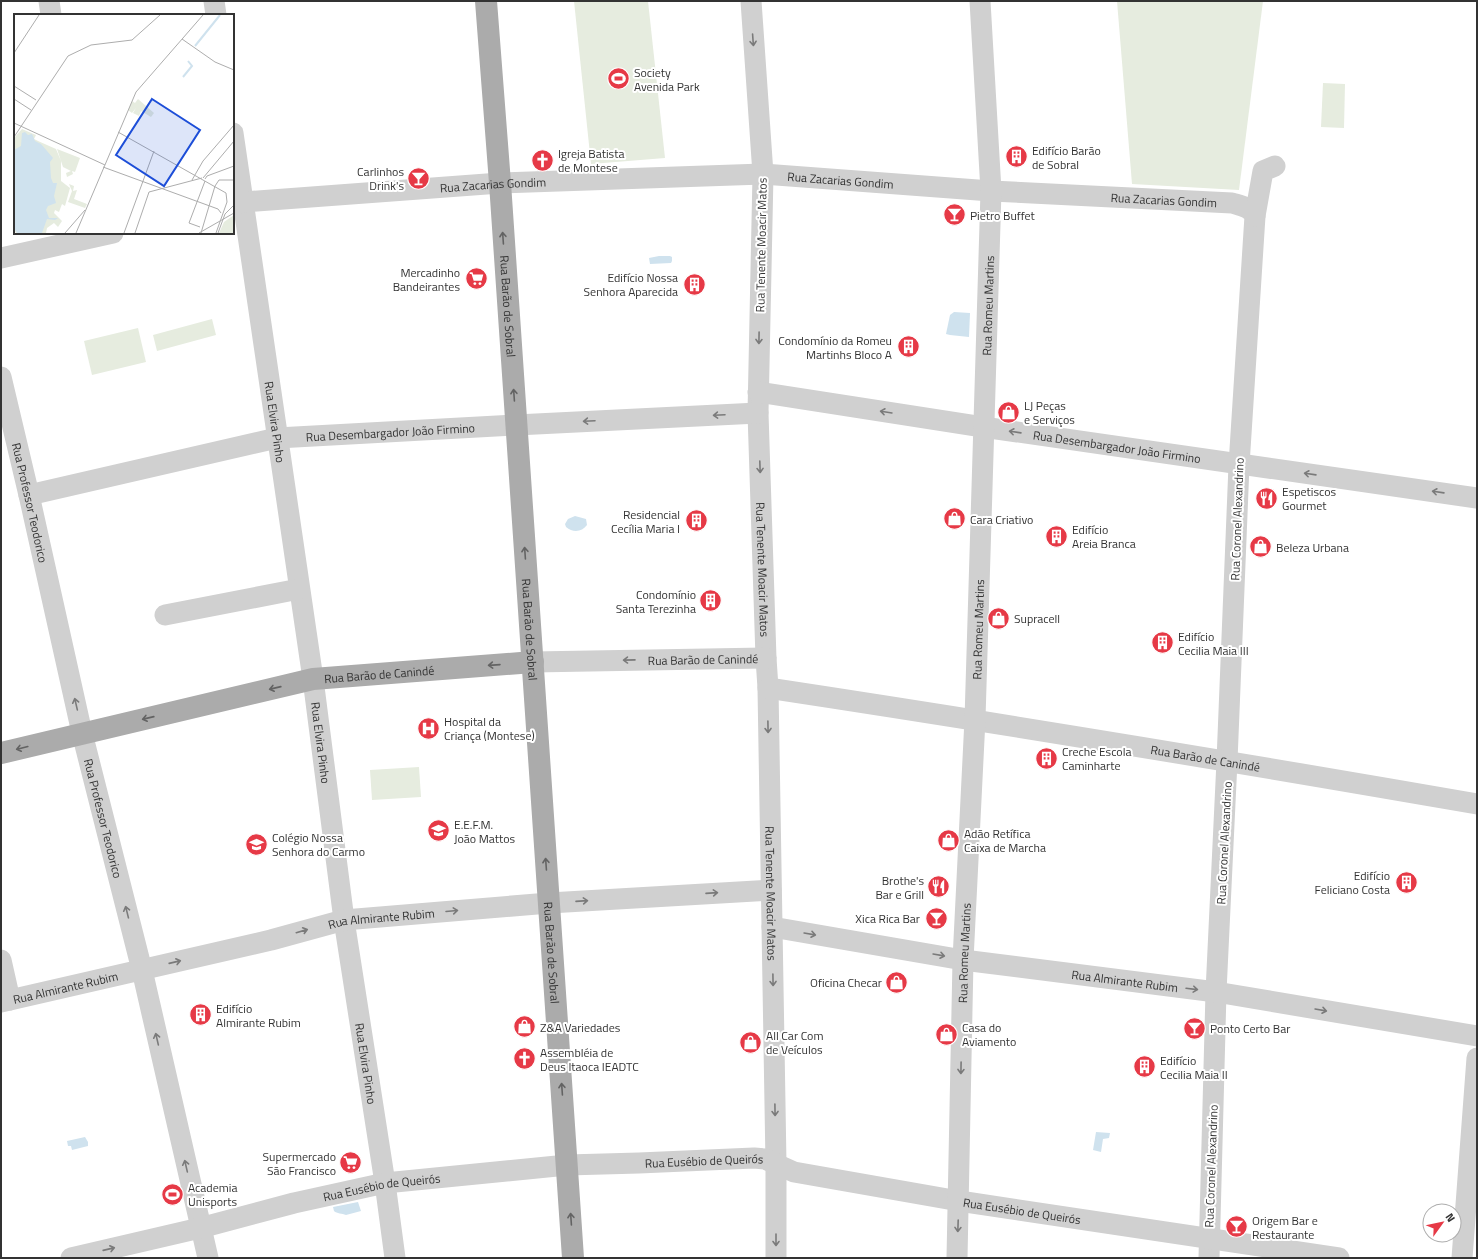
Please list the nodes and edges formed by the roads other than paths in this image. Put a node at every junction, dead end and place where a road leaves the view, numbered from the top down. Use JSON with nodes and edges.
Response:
{"nodes":[{"id":1,"x":49,"y":1,"type":"edge"},
{"id":2,"x":214,"y":1,"type":"edge"},
{"id":3,"x":486,"y":1,"type":"edge"},
{"id":4,"x":751,"y":1,"type":"edge"},
{"id":5,"x":980,"y":1,"type":"edge"},
{"id":6,"x":51,"y":14,"type":"edge"},
{"id":7,"x":216,"y":14,"type":"edge"},
{"id":8,"x":234,"y":147,"type":"edge"},
{"id":9,"x":1275,"y":166,"type":"dead end"},
{"id":10,"x":763,"y":174,"type":"junction"},
{"id":11,"x":500,"y":183,"type":"junction"},
{"id":12,"x":991,"y":191,"type":"junction"},
{"id":13,"x":238,"y":203,"type":"edge"},
{"id":14,"x":1255,"y":216,"type":"junction"},
{"id":15,"x":100,"y":235,"type":"edge"},
{"id":16,"x":1,"y":258,"type":"edge"},
{"id":17,"x":1,"y":378,"type":"edge"},
{"id":18,"x":758,"y":392,"type":"junction"},
{"id":19,"x":758,"y":413,"type":"junction"},
{"id":20,"x":516,"y":424,"type":"junction"},
{"id":21,"x":983,"y":427,"type":"junction"},
{"id":22,"x":277,"y":438,"type":"junction"},
{"id":23,"x":1239,"y":465,"type":"junction"},
{"id":24,"x":29,"y":495,"type":"junction"},
{"id":25,"x":1477,"y":498,"type":"edge"},
{"id":26,"x":299,"y":589,"type":"junction"},
{"id":27,"x":165,"y":615,"type":"dead end"},
{"id":28,"x":766,"y":658,"type":"junction"},
{"id":29,"x":533,"y":662,"type":"junction"},
{"id":30,"x":313,"y":679,"type":"junction"},
{"id":31,"x":768,"y":688,"type":"junction"},
{"id":32,"x":975,"y":720,"type":"junction"},
{"id":33,"x":82,"y":733,"type":"junction"},
{"id":34,"x":1,"y":753,"type":"edge"},
{"id":35,"x":1228,"y":761,"type":"junction"},
{"id":36,"x":1477,"y":804,"type":"edge"},
{"id":37,"x":771,"y":890,"type":"junction"},
{"id":38,"x":549,"y":903,"type":"junction"},
{"id":39,"x":344,"y":920,"type":"junction"},
{"id":40,"x":772,"y":927,"type":"junction"},
{"id":41,"x":1,"y":960,"type":"edge"},
{"id":42,"x":963,"y":960,"type":"junction"},
{"id":43,"x":142,"y":970,"type":"junction"},
{"id":44,"x":1216,"y":992,"type":"junction"},
{"id":45,"x":5,"y":1001,"type":"edge"},
{"id":46,"x":1477,"y":1036,"type":"edge"},
{"id":47,"x":1477,"y":1058,"type":"edge"},
{"id":48,"x":776,"y":1164,"type":"junction"},
{"id":49,"x":567,"y":1165,"type":"junction"},
{"id":50,"x":385,"y":1183,"type":"junction"},
{"id":51,"x":959,"y":1201,"type":"junction"},
{"id":52,"x":200,"y":1228,"type":"junction"},
{"id":53,"x":1209,"y":1248,"type":"edge"},
{"id":54,"x":71,"y":1258,"type":"edge"},
{"id":55,"x":208,"y":1258,"type":"edge"},
{"id":56,"x":395,"y":1258,"type":"edge"},
{"id":57,"x":574,"y":1258,"type":"edge"},
{"id":58,"x":776,"y":1258,"type":"edge"},
{"id":59,"x":957,"y":1258,"type":"edge"},
{"id":60,"x":1339,"y":1258,"type":"edge"},
{"id":61,"x":1462,"y":1258,"type":"edge"}],
"edges":[{"from":1,"to":6,"type":"street"},
{"from":2,"to":7,"type":"street"},
{"from":3,"to":11,"type":"main road","name":"Rua Barão de Sobral"},
{"from":4,"to":10,"type":"street","name":"Rua Tenente Moacir Matos","one_way":true},
{"from":5,"to":12,"type":"street","name":"Rua Romeu Martins"},
{"from":8,"to":13,"type":"street","name":"Rua Elvira Pinho"},
{"from":9,"to":14,"type":"street","name":"Rua Coronel Alexandrino"},
{"from":10,"to":11,"type":"street","name":"Rua Zacarias Gondim"},
{"from":10,"to":12,"type":"street","name":"Rua Zacarias Gondim"},
{"from":10,"to":18,"type":"street","name":"Rua Tenente Moacir Matos","one_way":true},
{"from":11,"to":13,"type":"street","name":"Rua Zacarias Gondim"},
{"from":20,"to":11,"type":"main road","name":"Rua Barão de Sobral","one_way":true},
{"from":12,"to":14,"type":"street","name":"Rua Zacarias Gondim"},
{"from":12,"to":21,"type":"street","name":"Rua Romeu Martins"},
{"from":13,"to":22,"type":"street","name":"Rua Elvira Pinho"},
{"from":14,"to":23,"type":"street","name":"Rua Coronel Alexandrino"},
{"from":15,"to":16,"type":"street"},
{"from":17,"to":24,"type":"street","name":"Rua Professor Teodorico"},
{"from":18,"to":19,"type":"street","name":"Rua Tenente Moacir Matos"},
{"from":21,"to":18,"type":"street","name":"Rua Desembargador João Firmino","one_way":true},
{"from":19,"to":20,"type":"street","name":"Rua Desembargador João Firmino","one_way":true},
{"from":19,"to":28,"type":"street","name":"Rua Tenente Moacir Matos","one_way":true},
{"from":20,"to":22,"type":"street","name":"Rua Desembargador João Firmino"},
{"from":29,"to":20,"type":"main road","name":"Rua Barão de Sobral","one_way":true},
{"from":23,"to":21,"type":"street","name":"Rua Desembargador João Firmino","one_way":true},
{"from":21,"to":32,"type":"street","name":"Rua Romeu Martins"},
{"from":22,"to":24,"type":"street","name":"Rua Desembargador João Firmino"},
{"from":22,"to":26,"type":"street","name":"Rua Elvira Pinho"},
{"from":25,"to":23,"type":"street","name":"Rua Desembargador João Firmino","one_way":true},
{"from":23,"to":35,"type":"street","name":"Rua Coronel Alexandrino"},
{"from":33,"to":24,"type":"street","name":"Rua Professor Teodorico","one_way":true},
{"from":26,"to":27,"type":"street"},
{"from":26,"to":30,"type":"street","name":"Rua Elvira Pinho"},
{"from":28,"to":29,"type":"street","name":"Rua Barão de Canindé","one_way":true},
{"from":28,"to":31,"type":"street","name":"Rua Tenente Moacir Matos"},
{"from":29,"to":30,"type":"main road","name":"Rua Barão de Canindé","one_way":true},
{"from":38,"to":29,"type":"main road","name":"Rua Barão de Sobral","one_way":true},
{"from":30,"to":33,"type":"main road","name":"Rua Barão de Canindé","one_way":true},
{"from":30,"to":39,"type":"street","name":"Rua Elvira Pinho"},
{"from":31,"to":32,"type":"street","name":"Rua Barão de Canindé"},
{"from":31,"to":37,"type":"street","name":"Rua Tenente Moacir Matos","one_way":true},
{"from":32,"to":35,"type":"street","name":"Rua Barão de Canindé"},
{"from":32,"to":42,"type":"street","name":"Rua Romeu Martins"},
{"from":33,"to":34,"type":"main road","name":"Rua Barão de Canindé","one_way":true},
{"from":43,"to":33,"type":"street","name":"Rua Professor Teodorico","one_way":true},
{"from":35,"to":36,"type":"street","name":"Rua Barão de Canindé"},
{"from":35,"to":44,"type":"street","name":"Rua Coronel Alexandrino"},
{"from":38,"to":37,"type":"street","name":"Rua Almirante Rubim","one_way":true},
{"from":37,"to":40,"type":"street","name":"Rua Tenente Moacir Matos"},
{"from":39,"to":38,"type":"street","name":"Rua Almirante Rubim","one_way":true},
{"from":49,"to":38,"type":"main road","name":"Rua Barão de Sobral","one_way":true},
{"from":43,"to":39,"type":"street","name":"Rua Almirante Rubim","one_way":true},
{"from":39,"to":50,"type":"street","name":"Rua Elvira Pinho"},
{"from":40,"to":42,"type":"street","name":"Rua Almirante Rubim","one_way":true},
{"from":40,"to":48,"type":"street","name":"Rua Tenente Moacir Matos","one_way":true},
{"from":41,"to":45,"type":"street"},
{"from":42,"to":44,"type":"street","name":"Rua Almirante Rubim","one_way":true},
{"from":42,"to":51,"type":"street","name":"Rua Romeu Martins","one_way":true},
{"from":43,"to":45,"type":"street","name":"Rua Almirante Rubim"},
{"from":52,"to":43,"type":"street","name":"Rua Professor Teodorico","one_way":true},
{"from":44,"to":46,"type":"street","name":"Rua Almirante Rubim","one_way":true},
{"from":44,"to":53,"type":"street","name":"Rua Coronel Alexandrino"},
{"from":47,"to":61,"type":"street"},
{"from":48,"to":49,"type":"street","name":"Rua Eusébio de Queirós"},
{"from":48,"to":51,"type":"street","name":"Rua Eusébio de Queirós"},
{"from":48,"to":58,"type":"street","name":"Rua Tenente Moacir Matos","one_way":true},
{"from":49,"to":50,"type":"street","name":"Rua Eusébio de Queirós"},
{"from":57,"to":49,"type":"main road","name":"Rua Barão de Sobral","one_way":true},
{"from":50,"to":52,"type":"street","name":"Rua Eusébio de Queirós"},
{"from":50,"to":56,"type":"street","name":"Rua Elvira Pinho"},
{"from":51,"to":53,"type":"street","name":"Rua Eusébio de Queirós"},
{"from":51,"to":59,"type":"street","name":"Rua Romeu Martins","one_way":true},
{"from":54,"to":52,"type":"street","name":"Rua Eusébio de Queirós","one_way":true},
{"from":52,"to":55,"type":"street","name":"Rua Professor Teodorico"},
{"from":53,"to":60,"type":"street","name":"Rua Eusébio de Queirós"}]}
